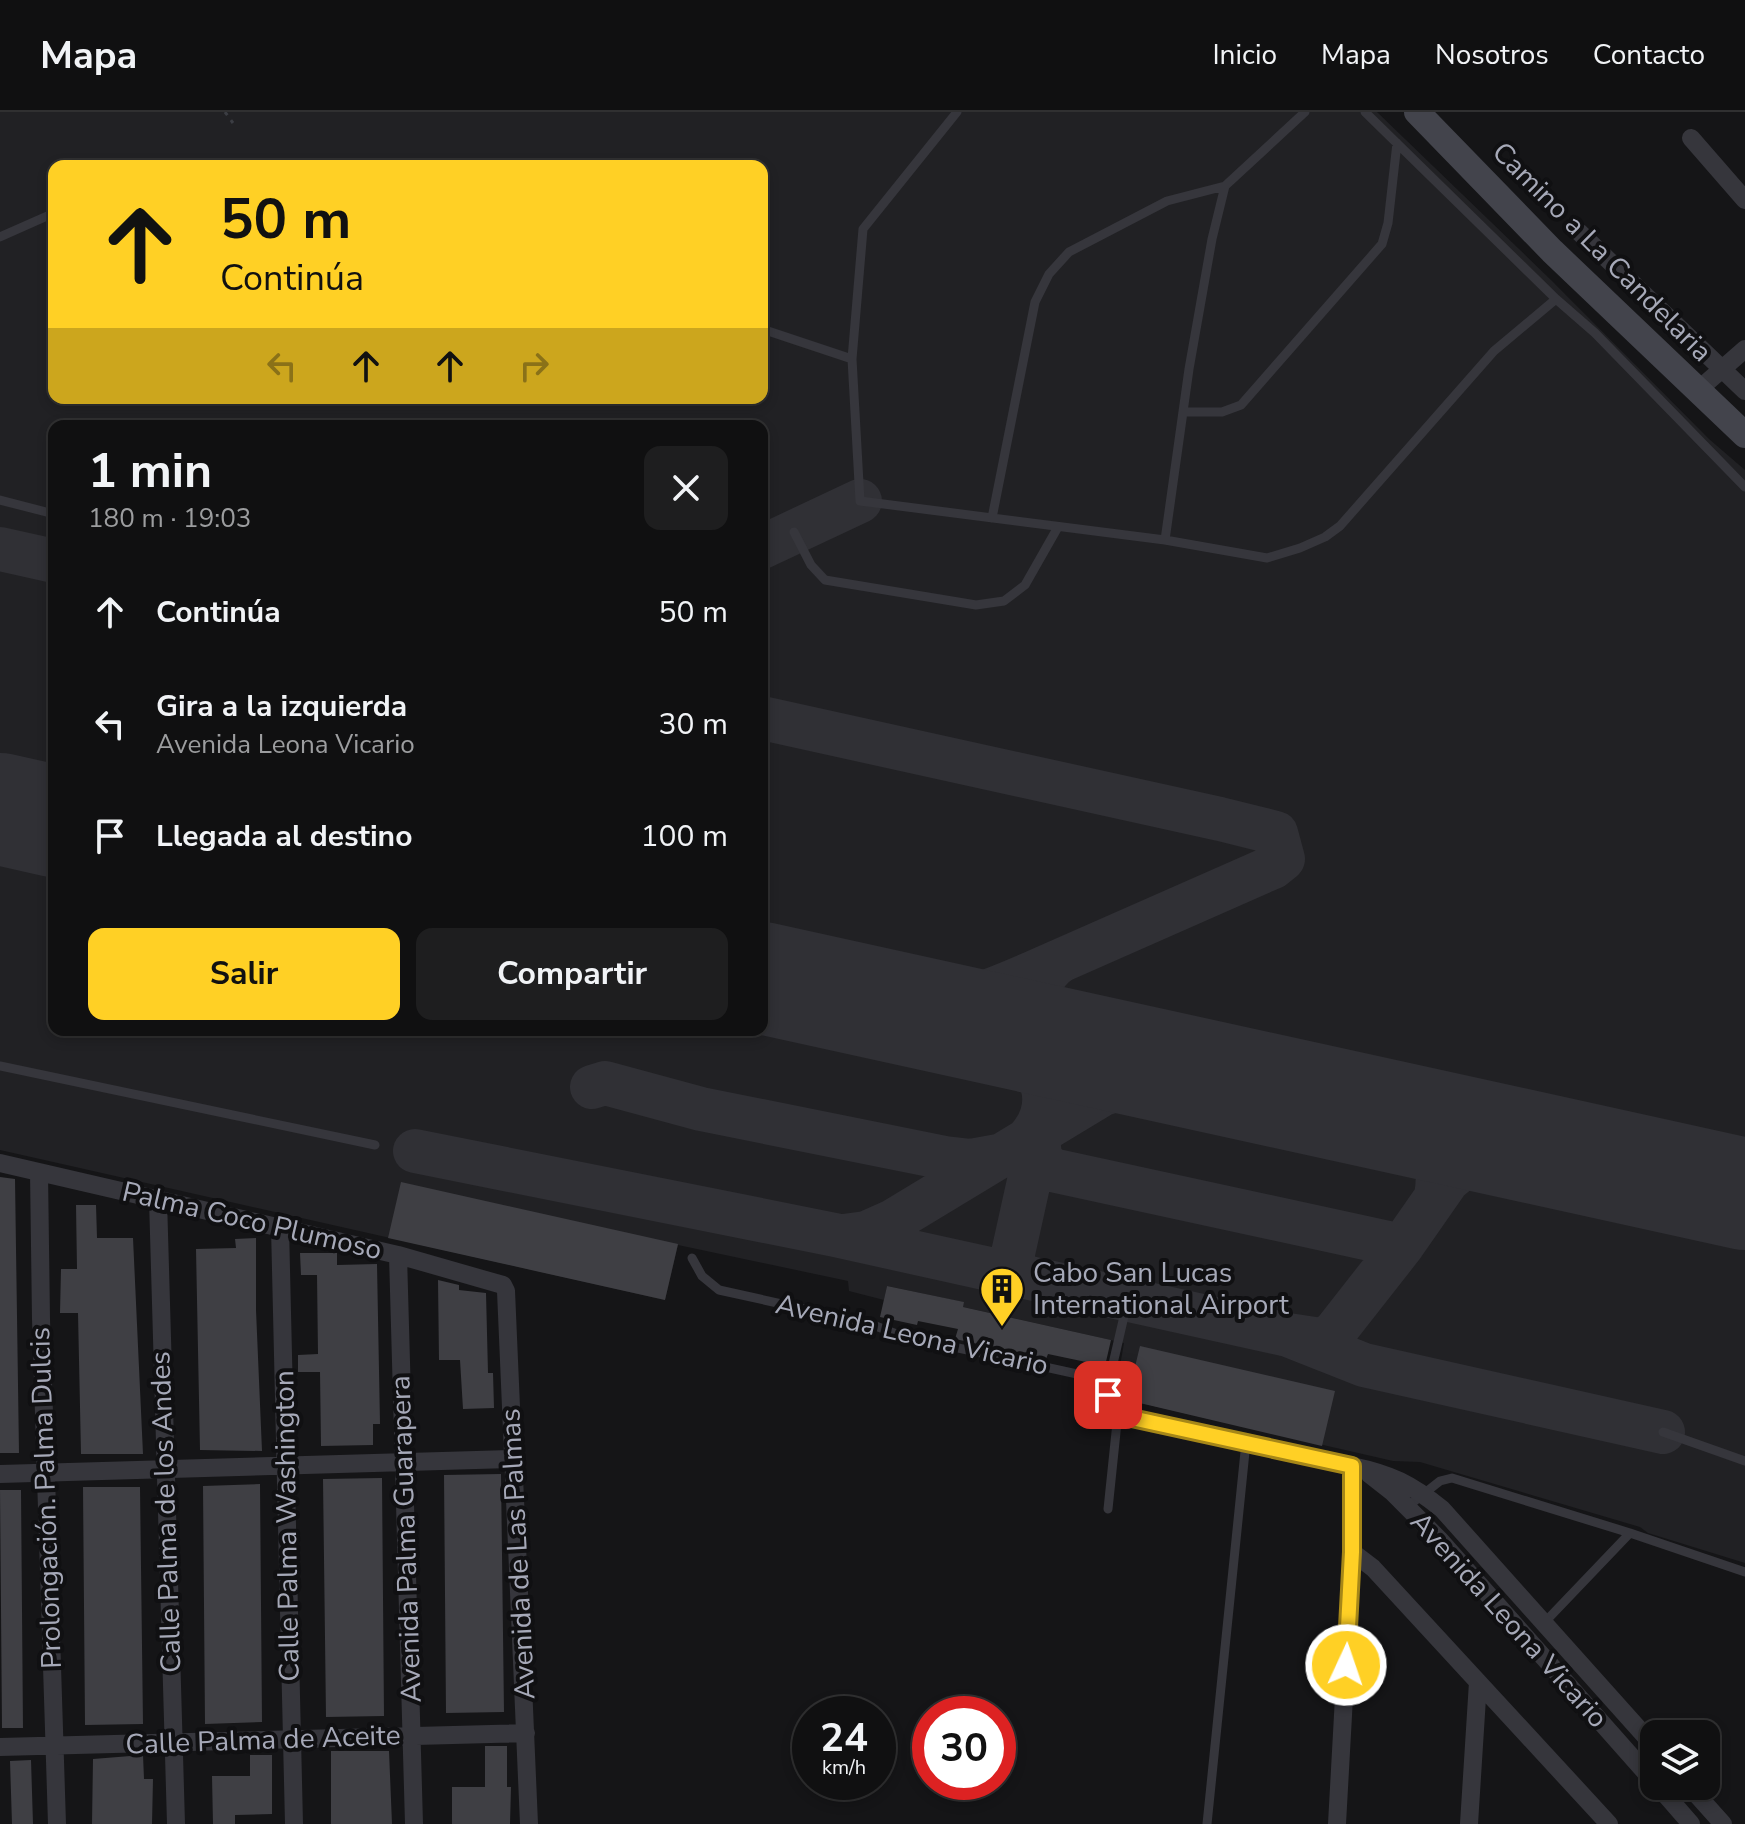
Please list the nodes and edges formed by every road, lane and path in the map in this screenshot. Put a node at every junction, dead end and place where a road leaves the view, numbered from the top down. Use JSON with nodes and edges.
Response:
{"nodes":[{"id":1,"x":225,"y":112,"type":"edge"},
{"id":2,"x":957,"y":112,"type":"edge"},
{"id":3,"x":1305,"y":112,"type":"edge"},
{"id":4,"x":1365,"y":112,"type":"edge"},
{"id":5,"x":1417,"y":112,"type":"edge"},
{"id":6,"x":233,"y":123,"type":"dead end"},
{"id":7,"x":1691,"y":138,"type":"dead end"},
{"id":8,"x":1397,"y":143,"type":"junction"},
{"id":9,"x":1225,"y":186,"type":"junction"},
{"id":10,"x":1741,"y":188,"type":"edge"},
{"id":11,"x":48,"y":216,"type":"edge"},
{"id":12,"x":1579,"y":232,"type":"dead end"},
{"id":13,"x":0,"y":237,"type":"edge"},
{"id":14,"x":1556,"y":299,"type":"junction"},
{"id":15,"x":768,"y":331,"type":"edge"},
{"id":16,"x":1745,"y":349,"type":"edge"},
{"id":17,"x":852,"y":359,"type":"junction"},
{"id":18,"x":1722,"y":369,"type":"junction"},
{"id":19,"x":1697,"y":391,"type":"junction"},
{"id":20,"x":1745,"y":391,"type":"edge"},
{"id":21,"x":1183,"y":412,"type":"junction"},
{"id":22,"x":1745,"y":435,"type":"edge"},
{"id":23,"x":1745,"y":487,"type":"edge"},
{"id":24,"x":0,"y":500,"type":"edge"},
{"id":25,"x":48,"y":512,"type":"edge"},
{"id":26,"x":992,"y":518,"type":"junction"},
{"id":27,"x":1058,"y":527,"type":"junction"},
{"id":28,"x":794,"y":532,"type":"dead end"},
{"id":29,"x":1165,"y":540,"type":"junction"},
{"id":30,"x":0,"y":1066,"type":"edge"},
{"id":31,"x":375,"y":1145,"type":"dead end"},
{"id":32,"x":0,"y":1163,"type":"edge"},
{"id":33,"x":39,"y":1172,"type":"junction"},
{"id":34,"x":158,"y":1199,"type":"junction"},
{"id":35,"x":280,"y":1227,"type":"junction"},
{"id":36,"x":398,"y":1255,"type":"junction"},
{"id":37,"x":692,"y":1258,"type":"dead end"},
{"id":38,"x":503,"y":1285,"type":"joint"},
{"id":39,"x":1128,"y":1299,"type":"dead end"},
{"id":40,"x":1109,"y":1381,"type":"junction"},
{"id":41,"x":1118,"y":1413,"type":"junction"},
{"id":42,"x":1663,"y":1432,"type":"dead end"},
{"id":43,"x":1246,"y":1442,"type":"junction"},
{"id":44,"x":514,"y":1459,"type":"junction"},
{"id":45,"x":1745,"y":1461,"type":"edge"},
{"id":46,"x":405,"y":1462,"type":"junction"},
{"id":47,"x":286,"y":1466,"type":"junction"},
{"id":48,"x":1354,"y":1466,"type":"junction"},
{"id":49,"x":165,"y":1469,"type":"junction"},
{"id":50,"x":46,"y":1473,"type":"junction"},
{"id":51,"x":0,"y":1474,"type":"edge"},
{"id":52,"x":1422,"y":1493,"type":"junction"},
{"id":53,"x":1407,"y":1507,"type":"junction"},
{"id":54,"x":1108,"y":1509,"type":"dead end"},
{"id":55,"x":1630,"y":1533,"type":"junction"},
{"id":56,"x":1352,"y":1552,"type":"junction"},
{"id":57,"x":1745,"y":1572,"type":"edge"},
{"id":58,"x":1544,"y":1623,"type":"junction"},
{"id":59,"x":1478,"y":1682,"type":"junction"},
{"id":60,"x":1640,"y":1730,"type":"edge"},
{"id":61,"x":526,"y":1733,"type":"junction"},
{"id":62,"x":412,"y":1736,"type":"junction"},
{"id":63,"x":292,"y":1739,"type":"junction"},
{"id":64,"x":173,"y":1742,"type":"junction"},
{"id":65,"x":54,"y":1745,"type":"junction"},
{"id":66,"x":0,"y":1747,"type":"edge"},
{"id":67,"x":1640,"y":1766,"type":"edge"},
{"id":68,"x":1670,"y":1800,"type":"edge"},
{"id":69,"x":1702,"y":1800,"type":"edge"},
{"id":70,"x":57,"y":1824,"type":"edge"},
{"id":71,"x":176,"y":1824,"type":"edge"},
{"id":72,"x":294,"y":1824,"type":"edge"},
{"id":73,"x":414,"y":1824,"type":"edge"},
{"id":74,"x":529,"y":1824,"type":"edge"},
{"id":75,"x":1207,"y":1824,"type":"edge"},
{"id":76,"x":1337,"y":1824,"type":"edge"},
{"id":77,"x":1469,"y":1824,"type":"edge"},
{"id":78,"x":1609,"y":1824,"type":"edge"},
{"id":79,"x":1691,"y":1824,"type":"edge"},
{"id":80,"x":1723,"y":1824,"type":"edge"}],
"edges":[{"from":1,"to":6,"type":"path"},
{"from":2,"to":17,"type":"lane"},
{"from":3,"to":9,"type":"lane"},
{"from":4,"to":8,"type":"lane"},
{"from":5,"to":19,"type":"street","name":"Camino a La Candelaria"},
{"from":7,"to":10,"type":"street"},
{"from":8,"to":14,"type":"lane"},
{"from":8,"to":21,"type":"lane"},
{"from":9,"to":21,"type":"lane"},
{"from":9,"to":26,"type":"lane"},
{"from":11,"to":13,"type":"lane"},
{"from":12,"to":18,"type":"street"},
{"from":14,"to":23,"type":"lane"},
{"from":14,"to":29,"type":"lane"},
{"from":15,"to":17,"type":"lane"},
{"from":16,"to":18,"type":"street"},
{"from":17,"to":26,"type":"lane"},
{"from":18,"to":19,"type":"street"},
{"from":18,"to":20,"type":"street"},
{"from":19,"to":22,"type":"street","name":"Camino a La Candelaria"},
{"from":21,"to":29,"type":"lane"},
{"from":24,"to":25,"type":"lane"},
{"from":26,"to":27,"type":"lane"},
{"from":27,"to":28,"type":"lane"},
{"from":27,"to":29,"type":"lane"},
{"from":30,"to":31,"type":"lane"},
{"from":32,"to":33,"type":"street","name":"Palma Coco Plumoso"},
{"from":33,"to":34,"type":"street","name":"Palma Coco Plumoso"},
{"from":33,"to":50,"type":"street","name":"Prolongación. Palma Dulcis"},
{"from":34,"to":35,"type":"street","name":"Palma Coco Plumoso"},
{"from":34,"to":49,"type":"street","name":"Calle Palma de los Andes"},
{"from":35,"to":36,"type":"street","name":"Palma Coco Plumoso"},
{"from":35,"to":47,"type":"street","name":"Calle Palma Washington"},
{"from":36,"to":38,"type":"street","name":"Palma Coco Plumoso"},
{"from":36,"to":46,"type":"street","name":"Avenida Palma Guarapera"},
{"from":37,"to":40,"type":"lane","name":"Avenida Leona Vicario"},
{"from":38,"to":44,"type":"street","name":"Avenida de Las Palmas"},
{"from":39,"to":40,"type":"lane"},
{"from":40,"to":41,"type":"lane"},
{"from":41,"to":43,"type":"lane","name":"Avenida Leona Vicario"},
{"from":41,"to":54,"type":"lane"},
{"from":42,"to":45,"type":"lane"},
{"from":43,"to":48,"type":"lane","name":"Avenida Leona Vicario"},
{"from":43,"to":75,"type":"lane"},
{"from":44,"to":46,"type":"street"},
{"from":44,"to":61,"type":"street","name":"Avenida de Las Palmas"},
{"from":46,"to":47,"type":"street"},
{"from":46,"to":62,"type":"street","name":"Avenida Palma Guarapera"},
{"from":47,"to":49,"type":"street"},
{"from":47,"to":63,"type":"street","name":"Calle Palma Washington"},
{"from":48,"to":52,"type":"street","name":"Avenida Leona Vicario"},
{"from":48,"to":53,"type":"street","name":"Avenida Leona Vicario"},
{"from":48,"to":56,"type":"street"},
{"from":49,"to":50,"type":"street"},
{"from":49,"to":64,"type":"street","name":"Calle Palma de los Andes"},
{"from":50,"to":51,"type":"street"},
{"from":50,"to":65,"type":"street","name":"Prolongación. Palma Dulcis"},
{"from":52,"to":53,"type":"lane"},
{"from":52,"to":55,"type":"lane"},
{"from":52,"to":58,"type":"street","name":"Avenida Leona Vicario"},
{"from":53,"to":67,"type":"street","name":"Avenida Leona Vicario"},
{"from":55,"to":57,"type":"lane"},
{"from":55,"to":58,"type":"lane"},
{"from":56,"to":59,"type":"street"},
{"from":56,"to":76,"type":"street"},
{"from":58,"to":60,"type":"street","name":"Avenida Leona Vicario"},
{"from":59,"to":77,"type":"street"},
{"from":59,"to":78,"type":"street"},
{"from":61,"to":62,"type":"street","name":"Calle Palma de Aceite"},
{"from":61,"to":74,"type":"street","name":"Avenida de Las Palmas"},
{"from":62,"to":63,"type":"street","name":"Calle Palma de Aceite"},
{"from":62,"to":73,"type":"street","name":"Avenida Palma Guarapera"},
{"from":63,"to":64,"type":"street","name":"Calle Palma de Aceite"},
{"from":63,"to":72,"type":"street","name":"Calle Palma Washington"},
{"from":64,"to":65,"type":"street","name":"Calle Palma de Aceite"},
{"from":64,"to":71,"type":"street","name":"Calle Palma de los Andes"},
{"from":65,"to":66,"type":"street","name":"Calle Palma de Aceite"},
{"from":65,"to":70,"type":"street","name":"Prolongación. Palma Dulcis"},
{"from":68,"to":79,"type":"street","name":"Avenida Leona Vicario"},
{"from":69,"to":80,"type":"street"}]}
